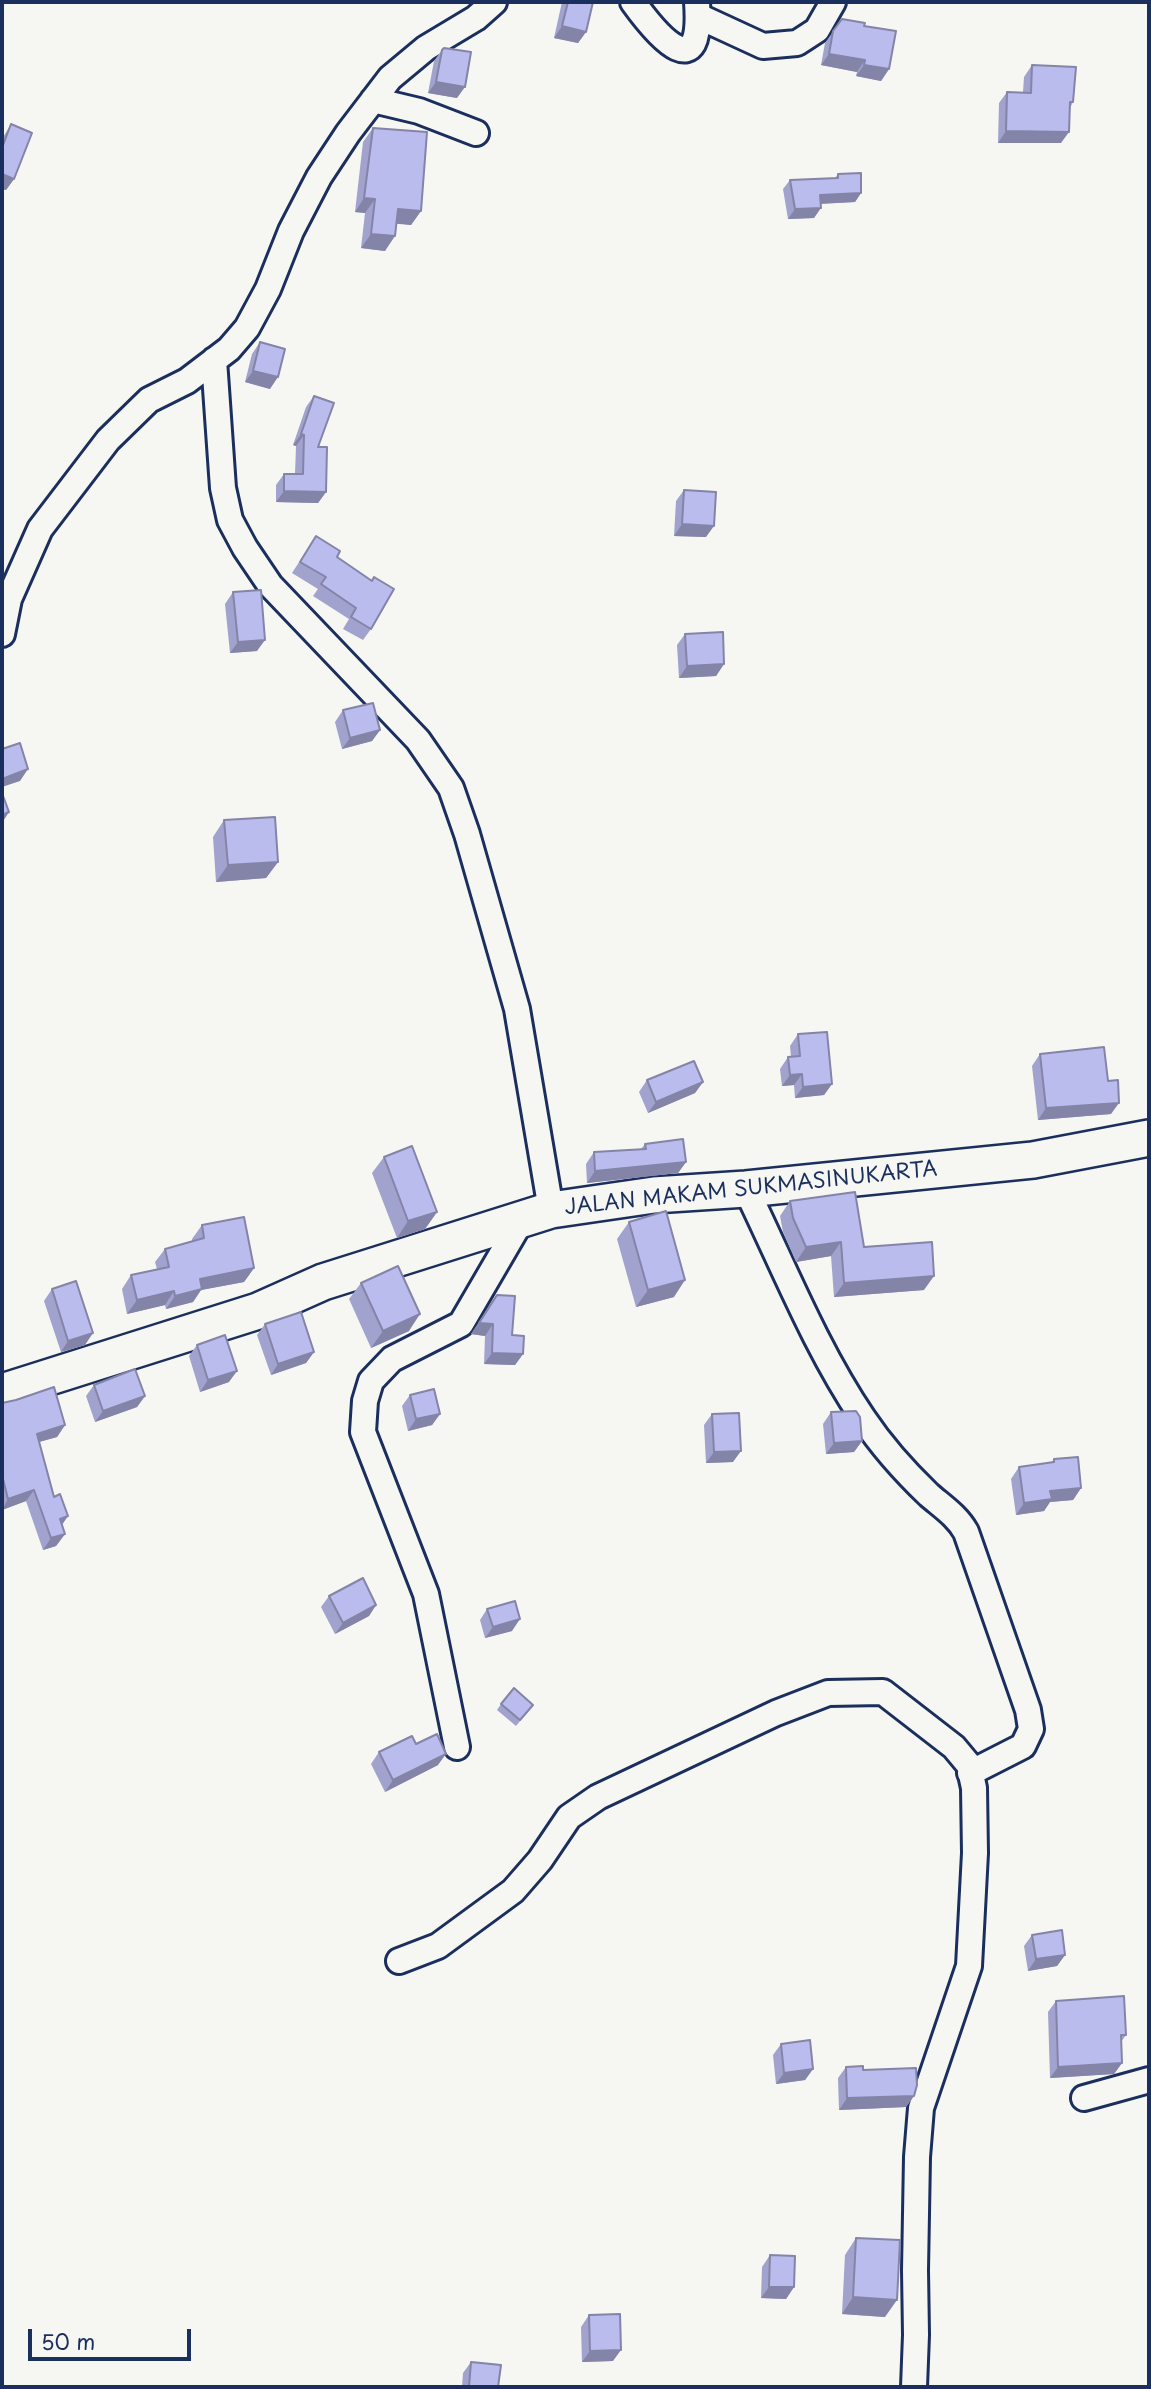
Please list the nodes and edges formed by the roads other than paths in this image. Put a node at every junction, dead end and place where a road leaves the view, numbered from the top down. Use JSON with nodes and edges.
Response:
{"nodes":[{"id":1,"x":632,"y":2,"type":"edge"},
{"id":2,"x":833,"y":2,"type":"edge"},
{"id":3,"x":484,"y":7,"type":"edge"},
{"id":4,"x":698,"y":9,"type":"edge"},
{"id":5,"x":373,"y":100,"type":"junction"},
{"id":6,"x":476,"y":133,"type":"dead end"},
{"id":7,"x":214,"y":360,"type":"junction"},
{"id":8,"x":2,"y":634,"type":"edge"},
{"id":9,"x":1149,"y":1138,"type":"edge"},
{"id":10,"x":746,"y":1189,"type":"junction"},
{"id":11,"x":536,"y":1215,"type":"junction"},
{"id":12,"x":2,"y":1392,"type":"edge"},
{"id":13,"x":457,"y":1747,"type":"dead end"},
{"id":14,"x":971,"y":1773,"type":"junction"},
{"id":15,"x":399,"y":1961,"type":"dead end"},
{"id":16,"x":1149,"y":2080,"type":"edge"},
{"id":17,"x":1084,"y":2098,"type":"dead end"},
{"id":18,"x":914,"y":2387,"type":"edge"}],
"edges":[{"from":1,"to":4,"type":"street"},
{"from":2,"to":4,"type":"street"},
{"from":3,"to":5,"type":"street"},
{"from":5,"to":6,"type":"street"},
{"from":5,"to":7,"type":"street"},
{"from":7,"to":8,"type":"street"},
{"from":7,"to":11,"type":"street"},
{"from":9,"to":10,"type":"street","name":"JALAN MAKAM SUKMASINUKARTA"},
{"from":10,"to":11,"type":"street","name":"JALAN MAKAM SUKMASINUKARTA"},
{"from":10,"to":14,"type":"street"},
{"from":11,"to":12,"type":"street","name":"JALAN MAKAM SUKMASINUKARTA"},
{"from":11,"to":13,"type":"street"},
{"from":14,"to":15,"type":"street"},
{"from":14,"to":18,"type":"street"},
{"from":16,"to":17,"type":"street"}]}
